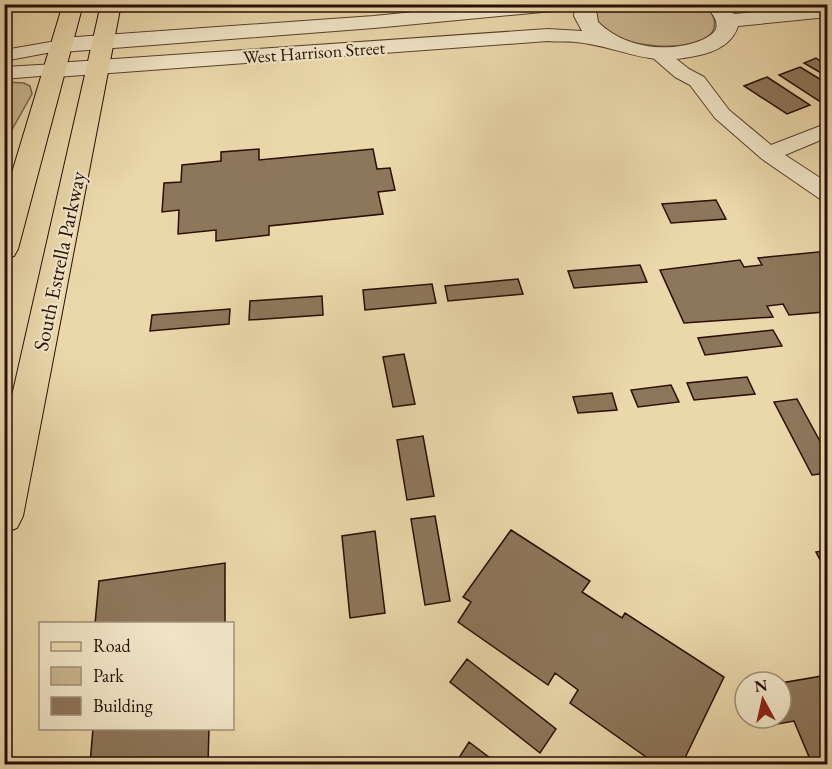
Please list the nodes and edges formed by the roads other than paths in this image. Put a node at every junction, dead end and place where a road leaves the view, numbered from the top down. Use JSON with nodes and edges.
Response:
{"nodes":[{"id":1,"x":73,"y":4,"type":"edge"},
{"id":2,"x":111,"y":4,"type":"edge"},
{"id":3,"x":563,"y":4,"type":"edge"},
{"id":4,"x":585,"y":4,"type":"edge"},
{"id":5,"x":828,"y":11,"type":"edge"},
{"id":6,"x":721,"y":13,"type":"edge"},
{"id":7,"x":374,"y":22,"type":"junction"},
{"id":8,"x":104,"y":42,"type":"junction"},
{"id":9,"x":62,"y":45,"type":"junction"},
{"id":10,"x":623,"y":47,"type":"junction"},
{"id":11,"x":379,"y":48,"type":"junction"},
{"id":12,"x":690,"y":52,"type":"junction"},
{"id":13,"x":659,"y":54,"type":"junction"},
{"id":14,"x":4,"y":56,"type":"edge"},
{"id":15,"x":100,"y":67,"type":"junction"},
{"id":16,"x":56,"y":70,"type":"junction"},
{"id":17,"x":4,"y":73,"type":"edge"},
{"id":18,"x":697,"y":81,"type":"junction"},
{"id":19,"x":828,"y":129,"type":"edge"},
{"id":20,"x":769,"y":154,"type":"junction"},
{"id":21,"x":828,"y":195,"type":"edge"},
{"id":22,"x":4,"y":249,"type":"edge"},
{"id":23,"x":4,"y":516,"type":"edge"}],
"edges":[{"from":1,"to":9,"type":"main road"},
{"from":2,"to":8,"type":"main road","name":"South Estrella Parkway"},
{"from":3,"to":7,"type":"street","name":"West Harrison Street"},
{"from":4,"to":10,"type":"street"},
{"from":5,"to":6,"type":"street"},
{"from":6,"to":12,"type":"street","name":"West Harrison Street"},
{"from":7,"to":8,"type":"street","name":"West Harrison Street"},
{"from":7,"to":11,"type":"street"},
{"from":8,"to":9,"type":"street","name":"West Harrison Street"},
{"from":8,"to":15,"type":"main road","name":"South Estrella Parkway"},
{"from":9,"to":14,"type":"street","name":"West Harrison Street"},
{"from":9,"to":16,"type":"main road"},
{"from":10,"to":11,"type":"street","name":"West Harrison Street"},
{"from":10,"to":13,"type":"street","name":"West Harrison Street"},
{"from":11,"to":15,"type":"street","name":"West Harrison Street"},
{"from":12,"to":13,"type":"street","name":"West Harrison Street"},
{"from":12,"to":18,"type":"street"},
{"from":13,"to":18,"type":"street"},
{"from":15,"to":16,"type":"street","name":"West Harrison Street"},
{"from":15,"to":23,"type":"main road","name":"South Estrella Parkway"},
{"from":16,"to":17,"type":"street","name":"West Harrison Street"},
{"from":16,"to":22,"type":"main road"},
{"from":18,"to":20,"type":"street"},
{"from":19,"to":20,"type":"street"},
{"from":20,"to":21,"type":"street"}]}
